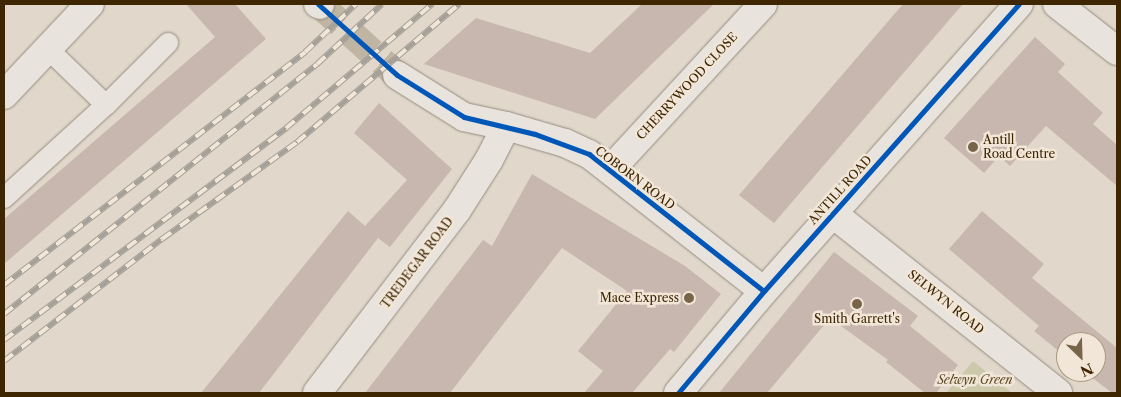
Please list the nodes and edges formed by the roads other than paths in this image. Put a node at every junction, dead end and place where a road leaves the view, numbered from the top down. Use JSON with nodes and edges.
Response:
{"nodes":[{"id":1,"x":90,"y":4,"type":"edge"},
{"id":2,"x":763,"y":4,"type":"edge"},
{"id":3,"x":1020,"y":4,"type":"edge"},
{"id":4,"x":1056,"y":4,"type":"edge"},
{"id":5,"x":168,"y":43,"type":"dead end"},
{"id":6,"x":48,"y":49,"type":"junction"},
{"id":7,"x":1117,"y":52,"type":"edge"},
{"id":8,"x":397,"y":75,"type":"tunnel mouth"},
{"id":9,"x":4,"y":95,"type":"edge"},
{"id":10,"x":106,"y":105,"type":"junction"},
{"id":11,"x":506,"y":126,"type":"junction"},
{"id":12,"x":611,"y":169,"type":"junction"},
{"id":13,"x":4,"y":198,"type":"edge"},
{"id":14,"x":832,"y":212,"type":"junction"},
{"id":15,"x":764,"y":291,"type":"junction"},
{"id":16,"x":318,"y":393,"type":"edge"},
{"id":17,"x":678,"y":393,"type":"edge"},
{"id":18,"x":1058,"y":393,"type":"edge"}],
"edges":[{"from":1,"to":6,"type":"street"},
{"from":2,"to":12,"type":"street","name":"CHERRYWOOD CLOSE"},
{"from":3,"to":14,"type":"street","name":"ANTILL ROAD"},
{"from":4,"to":7,"type":"street"},
{"from":5,"to":10,"type":"lane"},
{"from":6,"to":9,"type":"street"},
{"from":6,"to":10,"type":"lane"},
{"from":8,"to":11,"type":"street","name":"COBORN ROAD"},
{"from":10,"to":13,"type":"lane"},
{"from":11,"to":12,"type":"street","name":"COBORN ROAD"},
{"from":11,"to":16,"type":"street","name":"TREDEGAR ROAD"},
{"from":12,"to":15,"type":"street","name":"COBORN ROAD"},
{"from":14,"to":15,"type":"street","name":"ANTILL ROAD"},
{"from":14,"to":18,"type":"street","name":"SELWYN ROAD"},
{"from":15,"to":17,"type":"street","name":"ANTILL ROAD"}]}
